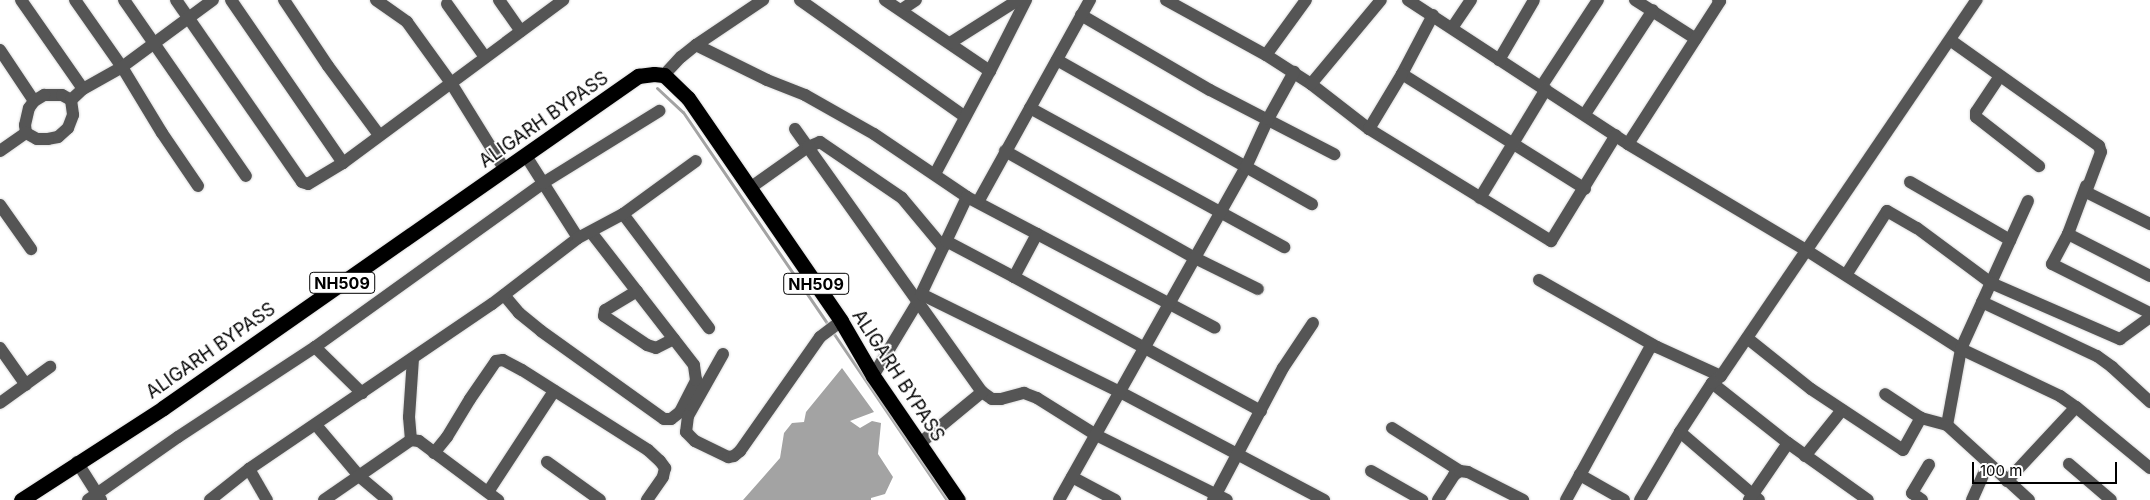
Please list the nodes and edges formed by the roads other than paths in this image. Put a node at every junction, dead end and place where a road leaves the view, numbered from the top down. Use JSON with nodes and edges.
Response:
{"nodes":[{"id":1,"x":21,"y":0,"type":"edge"},
{"id":2,"x":75,"y":0,"type":"edge"},
{"id":3,"x":124,"y":0,"type":"edge"},
{"id":4,"x":176,"y":0,"type":"edge"},
{"id":5,"x":213,"y":0,"type":"edge"},
{"id":6,"x":231,"y":0,"type":"edge"},
{"id":7,"x":284,"y":0,"type":"edge"},
{"id":8,"x":376,"y":0,"type":"edge"},
{"id":9,"x":498,"y":0,"type":"edge"},
{"id":10,"x":562,"y":0,"type":"edge"},
{"id":11,"x":763,"y":0,"type":"edge"},
{"id":12,"x":800,"y":0,"type":"edge"},
{"id":13,"x":885,"y":0,"type":"edge"},
{"id":14,"x":916,"y":0,"type":"edge"},
{"id":15,"x":1018,"y":0,"type":"edge"},
{"id":16,"x":1026,"y":0,"type":"edge"},
{"id":17,"x":1090,"y":0,"type":"edge"},
{"id":18,"x":1166,"y":0,"type":"edge"},
{"id":19,"x":1306,"y":0,"type":"edge"},
{"id":20,"x":1381,"y":0,"type":"edge"},
{"id":21,"x":1408,"y":0,"type":"edge"},
{"id":22,"x":1470,"y":0,"type":"edge"},
{"id":23,"x":1534,"y":0,"type":"edge"},
{"id":24,"x":1598,"y":0,"type":"edge"},
{"id":25,"x":1635,"y":0,"type":"edge"},
{"id":26,"x":1718,"y":0,"type":"edge"},
{"id":27,"x":1977,"y":0,"type":"edge"},
{"id":28,"x":447,"y":4,"type":"dead end"},
{"id":29,"x":901,"y":10,"type":"junction"},
{"id":30,"x":1653,"y":10,"type":"junction"},
{"id":31,"x":1081,"y":15,"type":"junction"},
{"id":32,"x":1433,"y":16,"type":"junction"},
{"id":33,"x":189,"y":18,"type":"junction"},
{"id":34,"x":1452,"y":28,"type":"junction"},
{"id":35,"x":521,"y":31,"type":"junction"},
{"id":36,"x":1696,"y":39,"type":"junction"},
{"id":37,"x":1950,"y":40,"type":"junction"},
{"id":38,"x":153,"y":43,"type":"junction"},
{"id":39,"x":950,"y":44,"type":"junction"},
{"id":40,"x":696,"y":45,"type":"junction"},
{"id":41,"x":0,"y":50,"type":"edge"},
{"id":42,"x":1266,"y":55,"type":"junction"},
{"id":43,"x":485,"y":57,"type":"junction"},
{"id":44,"x":1057,"y":60,"type":"junction"},
{"id":45,"x":1500,"y":60,"type":"junction"},
{"id":46,"x":122,"y":67,"type":"junction"},
{"id":47,"x":990,"y":71,"type":"junction"},
{"id":48,"x":1294,"y":72,"type":"junction"},
{"id":49,"x":1402,"y":74,"type":"junction"},
{"id":50,"x":664,"y":75,"type":"junction"},
{"id":51,"x":2000,"y":76,"type":"junction"},
{"id":52,"x":451,"y":83,"type":"junction"},
{"id":53,"x":1310,"y":84,"type":"junction"},
{"id":54,"x":1543,"y":88,"type":"junction"},
{"id":55,"x":83,"y":89,"type":"junction"},
{"id":56,"x":71,"y":100,"type":"junction"},
{"id":57,"x":34,"y":101,"type":"junction"},
{"id":58,"x":1030,"y":108,"type":"junction"},
{"id":59,"x":659,"y":112,"type":"dead end"},
{"id":60,"x":1585,"y":114,"type":"junction"},
{"id":61,"x":966,"y":117,"type":"junction"},
{"id":62,"x":1268,"y":119,"type":"junction"},
{"id":63,"x":795,"y":129,"type":"dead end"},
{"id":64,"x":1369,"y":130,"type":"junction"},
{"id":65,"x":26,"y":133,"type":"junction"},
{"id":66,"x":379,"y":135,"type":"junction"},
{"id":67,"x":1616,"y":135,"type":"junction"},
{"id":68,"x":1628,"y":144,"type":"junction"},
{"id":69,"x":1513,"y":145,"type":"junction"},
{"id":70,"x":808,"y":147,"type":"junction"},
{"id":71,"x":0,"y":150,"type":"edge"},
{"id":72,"x":1005,"y":151,"type":"junction"},
{"id":73,"x":1334,"y":154,"type":"dead end"},
{"id":74,"x":696,"y":161,"type":"dead end"},
{"id":75,"x":343,"y":162,"type":"junction"},
{"id":76,"x":1246,"y":166,"type":"junction"},
{"id":77,"x":2040,"y":166,"type":"dead end"},
{"id":78,"x":534,"y":169,"type":"junction"},
{"id":79,"x":505,"y":170,"type":"junction"},
{"id":80,"x":935,"y":174,"type":"junction"},
{"id":81,"x":246,"y":176,"type":"dead end"},
{"id":82,"x":1910,"y":182,"type":"dead end"},
{"id":83,"x":198,"y":186,"type":"dead end"},
{"id":84,"x":2086,"y":186,"type":"junction"},
{"id":85,"x":750,"y":188,"type":"junction"},
{"id":86,"x":1585,"y":189,"type":"junction"},
{"id":87,"x":1480,"y":198,"type":"junction"},
{"id":88,"x":972,"y":199,"type":"junction"},
{"id":89,"x":2028,"y":201,"type":"dead end"},
{"id":90,"x":1312,"y":204,"type":"dead end"},
{"id":91,"x":0,"y":205,"type":"edge"},
{"id":92,"x":1220,"y":213,"type":"junction"},
{"id":93,"x":623,"y":214,"type":"junction"},
{"id":94,"x":2150,"y":224,"type":"edge"},
{"id":95,"x":591,"y":232,"type":"junction"},
{"id":96,"x":1037,"y":234,"type":"junction"},
{"id":97,"x":2068,"y":234,"type":"junction"},
{"id":98,"x":578,"y":238,"type":"junction"},
{"id":99,"x":2010,"y":240,"type":"junction"},
{"id":100,"x":945,"y":244,"type":"junction"},
{"id":101,"x":1284,"y":247,"type":"dead end"},
{"id":102,"x":31,"y":249,"type":"dead end"},
{"id":103,"x":1806,"y":250,"type":"junction"},
{"id":104,"x":1195,"y":258,"type":"junction"},
{"id":105,"x":1846,"y":275,"type":"junction"},
{"id":106,"x":2150,"y":276,"type":"edge"},
{"id":107,"x":1014,"y":277,"type":"junction"},
{"id":108,"x":1539,"y":280,"type":"dead end"},
{"id":109,"x":1991,"y":283,"type":"junction"},
{"id":110,"x":1258,"y":289,"type":"dead end"},
{"id":111,"x":636,"y":291,"type":"junction"},
{"id":112,"x":504,"y":294,"type":"junction"},
{"id":113,"x":919,"y":298,"type":"junction"},
{"id":114,"x":1982,"y":302,"type":"junction"},
{"id":115,"x":1167,"y":304,"type":"junction"},
{"id":116,"x":2150,"y":313,"type":"edge"},
{"id":117,"x":2150,"y":317,"type":"edge"},
{"id":118,"x":1313,"y":323,"type":"dead end"},
{"id":119,"x":834,"y":325,"type":"junction"},
{"id":120,"x":709,"y":328,"type":"dead end"},
{"id":121,"x":1215,"y":328,"type":"dead end"},
{"id":122,"x":1747,"y":338,"type":"junction"},
{"id":123,"x":674,"y":339,"type":"junction"},
{"id":124,"x":1652,"y":344,"type":"junction"},
{"id":125,"x":315,"y":347,"type":"junction"},
{"id":126,"x":0,"y":348,"type":"edge"},
{"id":127,"x":1144,"y":348,"type":"junction"},
{"id":128,"x":1960,"y":349,"type":"junction"},
{"id":129,"x":723,"y":354,"type":"dead end"},
{"id":130,"x":414,"y":358,"type":"junction"},
{"id":131,"x":50,"y":367,"type":"dead end"},
{"id":132,"x":873,"y":376,"type":"junction"},
{"id":133,"x":1716,"y":380,"type":"junction"},
{"id":134,"x":26,"y":385,"type":"junction"},
{"id":135,"x":554,"y":391,"type":"junction"},
{"id":136,"x":982,"y":392,"type":"junction"},
{"id":137,"x":1120,"y":392,"type":"junction"},
{"id":138,"x":362,"y":393,"type":"junction"},
{"id":139,"x":1885,"y":394,"type":"dead end"},
{"id":140,"x":2150,"y":402,"type":"edge"},
{"id":141,"x":0,"y":403,"type":"edge"},
{"id":142,"x":2076,"y":406,"type":"junction"},
{"id":143,"x":1842,"y":410,"type":"junction"},
{"id":144,"x":1261,"y":411,"type":"junction"},
{"id":145,"x":1921,"y":418,"type":"junction"},
{"id":146,"x":316,"y":425,"type":"junction"},
{"id":147,"x":1947,"y":425,"type":"junction"},
{"id":148,"x":1392,"y":428,"type":"dead end"},
{"id":149,"x":1680,"y":432,"type":"junction"},
{"id":150,"x":1096,"y":435,"type":"junction"},
{"id":151,"x":411,"y":440,"type":"junction"},
{"id":152,"x":919,"y":444,"type":"junction"},
{"id":153,"x":1788,"y":444,"type":"junction"},
{"id":154,"x":434,"y":453,"type":"junction"},
{"id":155,"x":1240,"y":453,"type":"junction"},
{"id":156,"x":1806,"y":456,"type":"junction"},
{"id":157,"x":547,"y":462,"type":"dead end"},
{"id":158,"x":1988,"y":464,"type":"junction"},
{"id":159,"x":2069,"y":464,"type":"dead end"},
{"id":160,"x":1929,"y":465,"type":"dead end"},
{"id":161,"x":80,"y":467,"type":"junction"},
{"id":162,"x":2150,"y":468,"type":"edge"},
{"id":163,"x":249,"y":469,"type":"junction"},
{"id":164,"x":1371,"y":471,"type":"dead end"},
{"id":165,"x":1460,"y":471,"type":"junction"},
{"id":166,"x":1580,"y":474,"type":"junction"},
{"id":167,"x":360,"y":477,"type":"junction"},
{"id":168,"x":1072,"y":477,"type":"junction"},
{"id":169,"x":2007,"y":481,"type":"junction"},
{"id":170,"x":95,"y":496,"type":"edge"},
{"id":171,"x":493,"y":496,"type":"edge"},
{"id":172,"x":1219,"y":498,"type":"edge"},
{"id":173,"x":1754,"y":498,"type":"edge"},
{"id":174,"x":23,"y":499,"type":"edge"},
{"id":175,"x":382,"y":499,"type":"edge"},
{"id":176,"x":210,"y":500,"type":"edge"},
{"id":177,"x":267,"y":500,"type":"edge"},
{"id":178,"x":324,"y":500,"type":"edge"},
{"id":179,"x":600,"y":500,"type":"edge"},
{"id":180,"x":648,"y":500,"type":"edge"},
{"id":181,"x":958,"y":500,"type":"edge"},
{"id":182,"x":1059,"y":500,"type":"edge"},
{"id":183,"x":1116,"y":500,"type":"edge"},
{"id":184,"x":1324,"y":500,"type":"edge"},
{"id":185,"x":1422,"y":500,"type":"edge"},
{"id":186,"x":1438,"y":500,"type":"edge"},
{"id":187,"x":1523,"y":500,"type":"edge"},
{"id":188,"x":1566,"y":500,"type":"edge"},
{"id":189,"x":1624,"y":500,"type":"edge"},
{"id":190,"x":1640,"y":500,"type":"edge"},
{"id":191,"x":1868,"y":500,"type":"edge"},
{"id":192,"x":1922,"y":500,"type":"edge"},
{"id":193,"x":1972,"y":500,"type":"edge"},
{"id":194,"x":2029,"y":500,"type":"edge"},
{"id":195,"x":2112,"y":500,"type":"edge"}],
"edges":[{"from":1,"to":55,"type":"street"},
{"from":2,"to":46,"type":"street"},
{"from":3,"to":38,"type":"street"},
{"from":4,"to":33,"type":"street"},
{"from":5,"to":33,"type":"street"},
{"from":6,"to":75,"type":"street"},
{"from":7,"to":66,"type":"street"},
{"from":8,"to":52,"type":"street"},
{"from":9,"to":35,"type":"street"},
{"from":10,"to":35,"type":"street"},
{"from":11,"to":40,"type":"street"},
{"from":12,"to":61,"type":"street"},
{"from":13,"to":29,"type":"street"},
{"from":14,"to":29,"type":"street"},
{"from":15,"to":39,"type":"street"},
{"from":16,"to":47,"type":"street"},
{"from":17,"to":31,"type":"street"},
{"from":18,"to":42,"type":"street"},
{"from":19,"to":42,"type":"street"},
{"from":20,"to":53,"type":"street"},
{"from":21,"to":32,"type":"street"},
{"from":22,"to":34,"type":"street"},
{"from":23,"to":45,"type":"street"},
{"from":24,"to":54,"type":"street"},
{"from":25,"to":30,"type":"street"},
{"from":26,"to":36,"type":"street"},
{"from":27,"to":37,"type":"street"},
{"from":28,"to":43,"type":"street"},
{"from":29,"to":39,"type":"street"},
{"from":30,"to":36,"type":"street"},
{"from":30,"to":60,"type":"street"},
{"from":31,"to":44,"type":"street"},
{"from":31,"to":62,"type":"street"},
{"from":32,"to":34,"type":"street"},
{"from":32,"to":49,"type":"street"},
{"from":33,"to":38,"type":"street"},
{"from":33,"to":75,"type":"street"},
{"from":34,"to":45,"type":"street"},
{"from":35,"to":43,"type":"street"},
{"from":36,"to":68,"type":"street"},
{"from":37,"to":51,"type":"street"},
{"from":37,"to":103,"type":"street"},
{"from":38,"to":46,"type":"street"},
{"from":38,"to":81,"type":"street"},
{"from":39,"to":47,"type":"street"},
{"from":40,"to":50,"type":"street"},
{"from":40,"to":80,"type":"street"},
{"from":41,"to":57,"type":"street"},
{"from":42,"to":48,"type":"street"},
{"from":43,"to":52,"type":"street"},
{"from":44,"to":58,"type":"street"},
{"from":44,"to":76,"type":"street"},
{"from":45,"to":54,"type":"street"},
{"from":46,"to":55,"type":"street"},
{"from":46,"to":83,"type":"street"},
{"from":47,"to":61,"type":"street"},
{"from":48,"to":53,"type":"street"},
{"from":48,"to":62,"type":"street"},
{"from":49,"to":64,"type":"street"},
{"from":49,"to":69,"type":"street"},
{"from":50,"to":78,"type":"highway","name":"ALIGARH BYPASS","number":"NH509"},
{"from":50,"to":85,"type":"highway","name":"ALIGARH BYPASS","number":"NH509"},
{"from":51,"to":77,"type":"street"},
{"from":51,"to":84,"type":"street"},
{"from":52,"to":66,"type":"street"},
{"from":52,"to":79,"type":"street"},
{"from":53,"to":64,"type":"street"},
{"from":54,"to":60,"type":"street"},
{"from":54,"to":69,"type":"street"},
{"from":55,"to":56,"type":"street"},
{"from":56,"to":57,"type":"street"},
{"from":56,"to":65,"type":"street"},
{"from":57,"to":65,"type":"street"},
{"from":58,"to":72,"type":"street"},
{"from":58,"to":92,"type":"street"},
{"from":59,"to":78,"type":"street"},
{"from":60,"to":67,"type":"street"},
{"from":61,"to":80,"type":"street"},
{"from":62,"to":73,"type":"street"},
{"from":62,"to":76,"type":"street"},
{"from":63,"to":70,"type":"street"},
{"from":64,"to":87,"type":"street"},
{"from":65,"to":71,"type":"street"},
{"from":66,"to":75,"type":"street"},
{"from":67,"to":68,"type":"street"},
{"from":67,"to":86,"type":"street"},
{"from":68,"to":103,"type":"street"},
{"from":69,"to":86,"type":"street"},
{"from":69,"to":87,"type":"street"},
{"from":70,"to":85,"type":"street"},
{"from":70,"to":100,"type":"street"},
{"from":70,"to":113,"type":"street"},
{"from":72,"to":88,"type":"street"},
{"from":72,"to":104,"type":"street"},
{"from":74,"to":93,"type":"street"},
{"from":76,"to":90,"type":"street"},
{"from":76,"to":92,"type":"street"},
{"from":78,"to":79,"type":"highway","name":"ALIGARH BYPASS","number":"NH509"},
{"from":78,"to":98,"type":"street"},
{"from":78,"to":125,"type":"street"},
{"from":79,"to":161,"type":"highway","name":"ALIGARH BYPASS","number":"NH509"},
{"from":80,"to":88,"type":"street"},
{"from":82,"to":99,"type":"street"},
{"from":84,"to":94,"type":"street"},
{"from":84,"to":97,"type":"street"},
{"from":85,"to":119,"type":"highway","name":"ALIGARH BYPASS","number":"NH509"},
{"from":86,"to":87,"type":"street"},
{"from":88,"to":96,"type":"street"},
{"from":88,"to":100,"type":"street"},
{"from":89,"to":99,"type":"street"},
{"from":91,"to":102,"type":"street"},
{"from":92,"to":101,"type":"street"},
{"from":92,"to":104,"type":"street"},
{"from":93,"to":95,"type":"street"},
{"from":93,"to":120,"type":"street"},
{"from":95,"to":98,"type":"street"},
{"from":95,"to":111,"type":"street"},
{"from":96,"to":107,"type":"street"},
{"from":96,"to":115,"type":"street"},
{"from":97,"to":106,"type":"street"},
{"from":97,"to":116,"type":"street"},
{"from":98,"to":112,"type":"street"},
{"from":99,"to":109,"type":"street"},
{"from":100,"to":107,"type":"street"},
{"from":100,"to":113,"type":"street"},
{"from":103,"to":105,"type":"street"},
{"from":103,"to":122,"type":"street"},
{"from":104,"to":110,"type":"street"},
{"from":104,"to":115,"type":"street"},
{"from":105,"to":109,"type":"street"},
{"from":105,"to":128,"type":"street"},
{"from":107,"to":127,"type":"street"},
{"from":108,"to":124,"type":"street"},
{"from":109,"to":114,"type":"street"},
{"from":109,"to":117,"type":"street"},
{"from":111,"to":123,"type":"street"},
{"from":111,"to":123,"type":"street"},
{"from":112,"to":123,"type":"street"},
{"from":112,"to":130,"type":"street"},
{"from":113,"to":132,"type":"street"},
{"from":113,"to":136,"type":"street"},
{"from":113,"to":137,"type":"street"},
{"from":114,"to":128,"type":"street"},
{"from":114,"to":140,"type":"street"},
{"from":115,"to":121,"type":"street"},
{"from":115,"to":127,"type":"street"},
{"from":118,"to":144,"type":"street"},
{"from":119,"to":129,"type":"street"},
{"from":119,"to":132,"type":"highway","name":"ALIGARH BYPASS","number":"NH509"},
{"from":122,"to":133,"type":"street"},
{"from":122,"to":143,"type":"street"},
{"from":124,"to":133,"type":"street"},
{"from":124,"to":166,"type":"street"},
{"from":125,"to":138,"type":"street"},
{"from":125,"to":170,"type":"street"},
{"from":126,"to":134,"type":"street"},
{"from":127,"to":137,"type":"street"},
{"from":127,"to":144,"type":"street"},
{"from":128,"to":142,"type":"street"},
{"from":128,"to":147,"type":"street"},
{"from":130,"to":138,"type":"street"},
{"from":130,"to":151,"type":"street"},
{"from":131,"to":134,"type":"street"},
{"from":132,"to":152,"type":"highway","name":"ALIGARH BYPASS","number":"NH509"},
{"from":133,"to":149,"type":"street"},
{"from":133,"to":153,"type":"street"},
{"from":134,"to":141,"type":"street"},
{"from":135,"to":154,"type":"street"},
{"from":135,"to":171,"type":"street"},
{"from":135,"to":180,"type":"street"},
{"from":136,"to":150,"type":"street"},
{"from":136,"to":152,"type":"street"},
{"from":137,"to":150,"type":"street"},
{"from":137,"to":155,"type":"street"},
{"from":138,"to":146,"type":"street"},
{"from":139,"to":145,"type":"street"},
{"from":142,"to":162,"type":"street"},
{"from":142,"to":169,"type":"street"},
{"from":143,"to":145,"type":"street"},
{"from":143,"to":156,"type":"street"},
{"from":144,"to":155,"type":"street"},
{"from":145,"to":147,"type":"street"},
{"from":146,"to":163,"type":"street"},
{"from":146,"to":167,"type":"street"},
{"from":147,"to":158,"type":"street"},
{"from":148,"to":165,"type":"street"},
{"from":149,"to":173,"type":"street"},
{"from":149,"to":190,"type":"street"},
{"from":150,"to":168,"type":"street"},
{"from":150,"to":172,"type":"street"},
{"from":151,"to":154,"type":"street"},
{"from":151,"to":167,"type":"street"},
{"from":152,"to":181,"type":"highway","name":"ALIGARH BYPASS","number":"NH509"},
{"from":153,"to":156,"type":"street"},
{"from":153,"to":173,"type":"street"},
{"from":154,"to":171,"type":"street"},
{"from":155,"to":172,"type":"street"},
{"from":155,"to":184,"type":"street"},
{"from":156,"to":191,"type":"street"},
{"from":157,"to":179,"type":"street"},
{"from":158,"to":169,"type":"street"},
{"from":158,"to":193,"type":"street"},
{"from":159,"to":195,"type":"street"},
{"from":160,"to":192,"type":"street"},
{"from":161,"to":170,"type":"street"},
{"from":161,"to":174,"type":"highway","name":"ALIGARH BYPASS","number":"NH509"},
{"from":163,"to":176,"type":"street"},
{"from":163,"to":177,"type":"street"},
{"from":164,"to":185,"type":"street"},
{"from":165,"to":186,"type":"street"},
{"from":165,"to":187,"type":"street"},
{"from":166,"to":188,"type":"street"},
{"from":166,"to":189,"type":"street"},
{"from":167,"to":175,"type":"street"},
{"from":167,"to":178,"type":"street"},
{"from":168,"to":182,"type":"street"},
{"from":168,"to":183,"type":"street"},
{"from":169,"to":194,"type":"street"}]}
